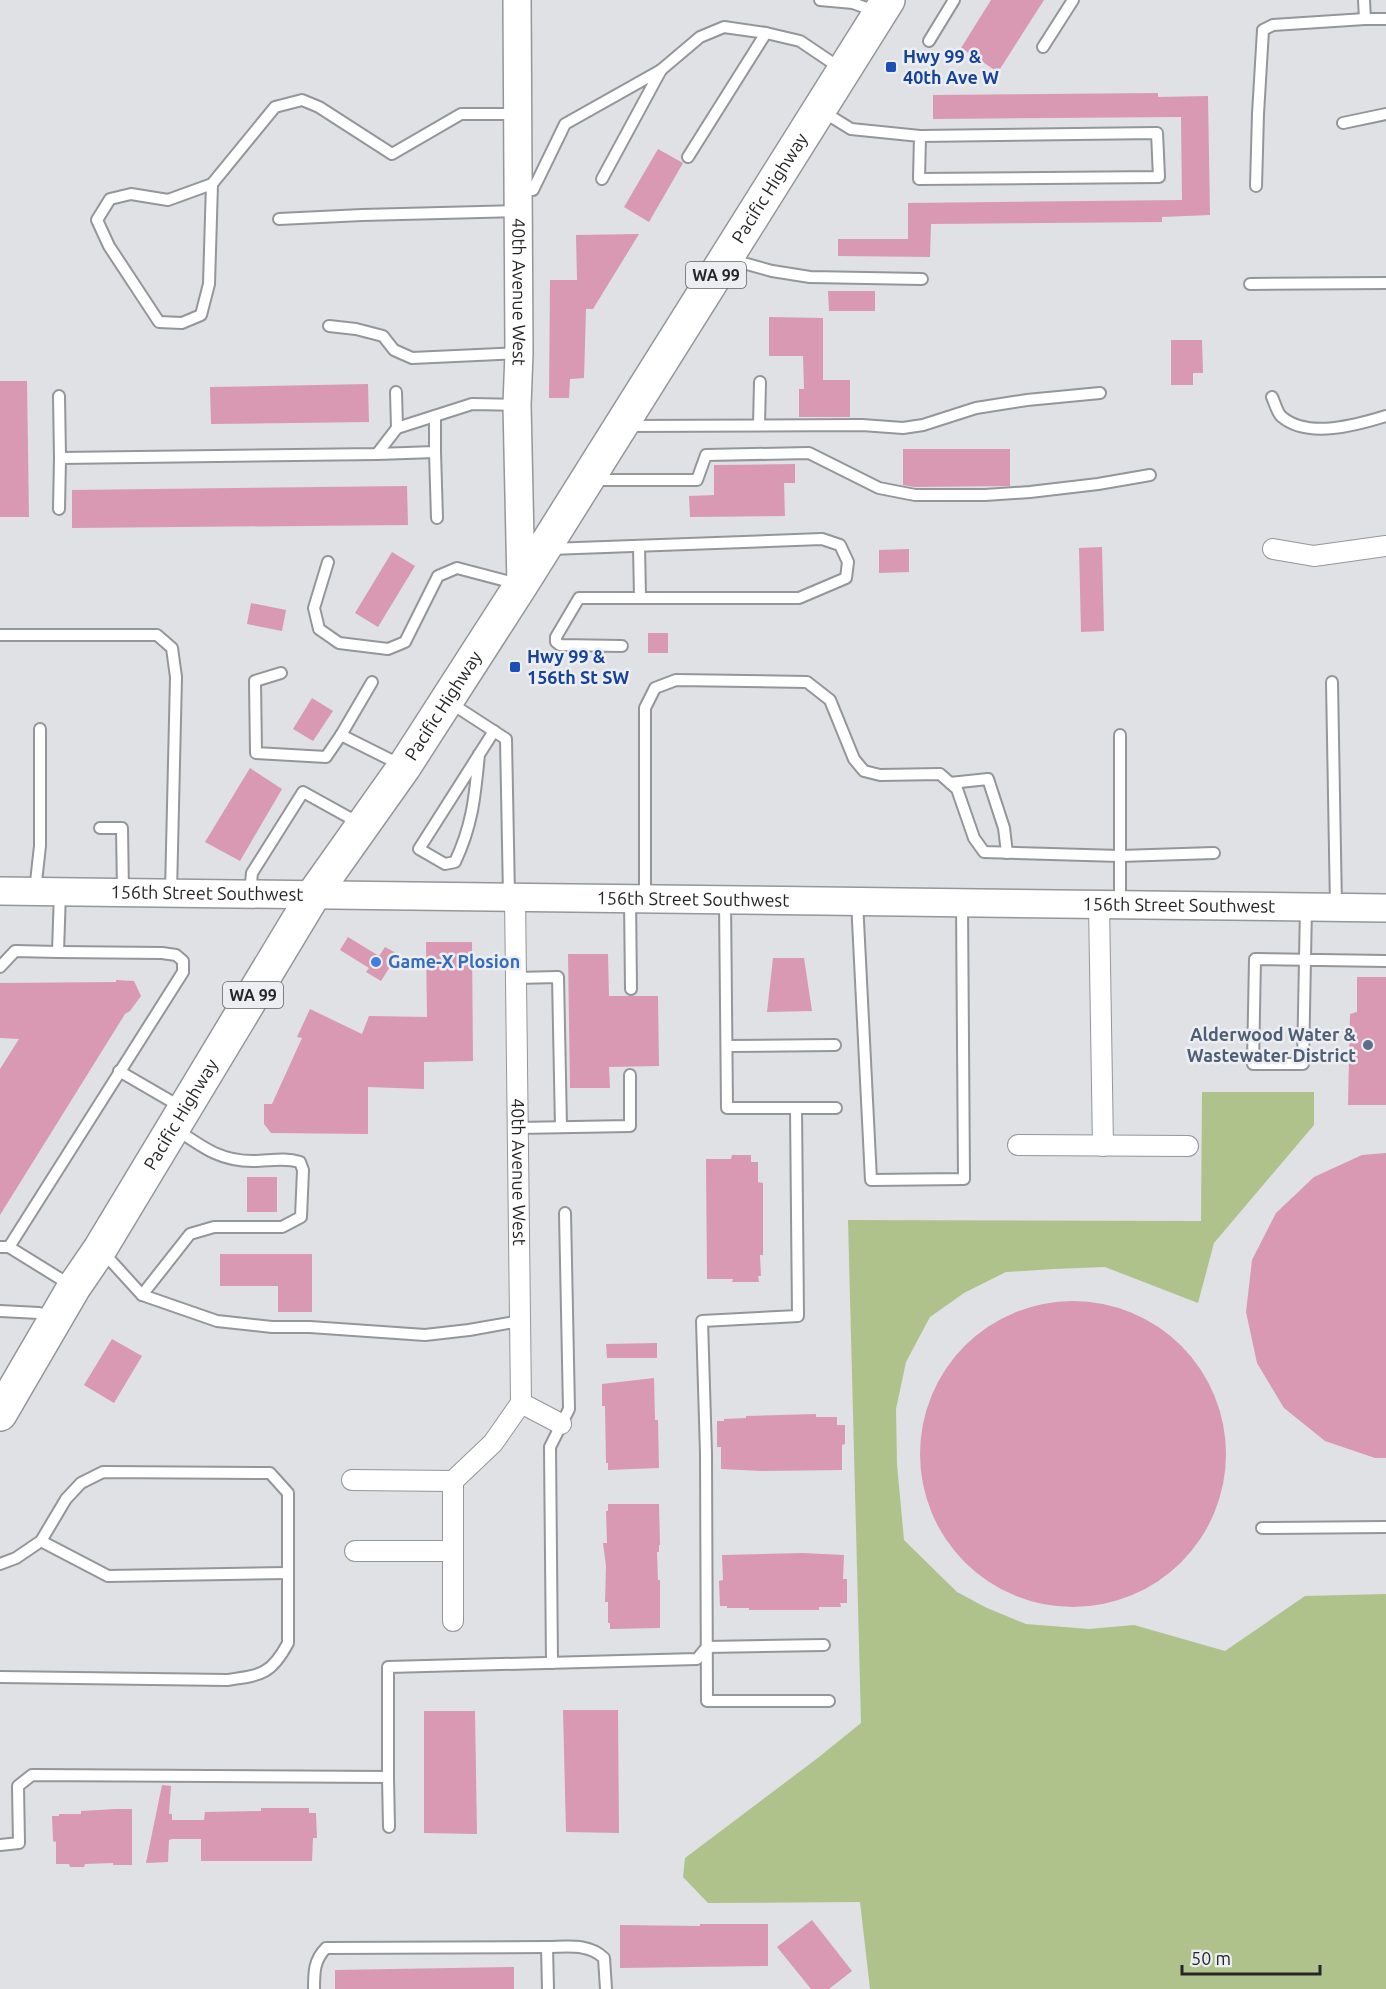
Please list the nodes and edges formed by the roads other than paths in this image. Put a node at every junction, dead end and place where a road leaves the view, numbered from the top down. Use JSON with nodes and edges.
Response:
{"nodes":[{"id":1,"x":517,"y":0,"type":"edge"},
{"id":2,"x":819,"y":0,"type":"edge"},
{"id":3,"x":954,"y":0,"type":"edge"},
{"id":4,"x":1073,"y":0,"type":"edge"},
{"id":5,"x":1364,"y":0,"type":"edge"},
{"id":6,"x":884,"y":6,"type":"edge"},
{"id":7,"x":1386,"y":19,"type":"edge"},
{"id":8,"x":1365,"y":20,"type":"junction"},
{"id":9,"x":766,"y":33,"type":"junction"},
{"id":10,"x":929,"y":41,"type":"dead end"},
{"id":11,"x":1042,"y":47,"type":"dead end"},
{"id":12,"x":661,"y":70,"type":"junction"},
{"id":13,"x":844,"y":70,"type":"junction"},
{"id":14,"x":819,"y":110,"type":"junction"},
{"id":15,"x":518,"y":114,"type":"junction"},
{"id":16,"x":1386,"y":114,"type":"edge"},
{"id":17,"x":1343,"y":123,"type":"dead end"},
{"id":18,"x":920,"y":136,"type":"junction"},
{"id":19,"x":688,"y":157,"type":"dead end"},
{"id":20,"x":602,"y":179,"type":"dead end"},
{"id":21,"x":212,"y":184,"type":"junction"},
{"id":22,"x":1256,"y":186,"type":"dead end"},
{"id":23,"x":518,"y":200,"type":"junction"},
{"id":24,"x":279,"y":219,"type":"dead end"},
{"id":25,"x":726,"y":259,"type":"junction"},
{"id":26,"x":922,"y":279,"type":"dead end"},
{"id":27,"x":1386,"y":283,"type":"edge"},
{"id":28,"x":1250,"y":284,"type":"dead end"},
{"id":29,"x":329,"y":326,"type":"dead end"},
{"id":30,"x":519,"y":353,"type":"junction"},
{"id":31,"x":760,"y":382,"type":"dead end"},
{"id":32,"x":396,"y":392,"type":"dead end"},
{"id":33,"x":1100,"y":393,"type":"dead end"},
{"id":34,"x":59,"y":396,"type":"dead end"},
{"id":35,"x":1272,"y":397,"type":"dead end"},
{"id":36,"x":517,"y":405,"type":"junction"},
{"id":37,"x":435,"y":416,"type":"junction"},
{"id":38,"x":1386,"y":416,"type":"edge"},
{"id":39,"x":759,"y":425,"type":"junction"},
{"id":40,"x":621,"y":427,"type":"junction"},
{"id":41,"x":397,"y":428,"type":"junction"},
{"id":42,"x":435,"y":452,"type":"junction"},
{"id":43,"x":377,"y":454,"type":"junction"},
{"id":44,"x":60,"y":458,"type":"junction"},
{"id":45,"x":1150,"y":475,"type":"dead end"},
{"id":46,"x":588,"y":480,"type":"junction"},
{"id":47,"x":59,"y":509,"type":"dead end"},
{"id":48,"x":437,"y":518,"type":"dead end"},
{"id":49,"x":639,"y":546,"type":"junction"},
{"id":50,"x":1386,"y":546,"type":"edge"},
{"id":51,"x":544,"y":549,"type":"junction"},
{"id":52,"x":1273,"y":549,"type":"dead end"},
{"id":53,"x":328,"y":562,"type":"dead end"},
{"id":54,"x":521,"y":585,"type":"junction"},
{"id":55,"x":640,"y":598,"type":"junction"},
{"id":56,"x":0,"y":635,"type":"edge"},
{"id":57,"x":622,"y":646,"type":"dead end"},
{"id":58,"x":281,"y":673,"type":"dead end"},
{"id":59,"x":372,"y":682,"type":"dead end"},
{"id":60,"x":1332,"y":682,"type":"dead end"},
{"id":61,"x":446,"y":700,"type":"junction"},
{"id":62,"x":40,"y":729,"type":"dead end"},
{"id":63,"x":494,"y":731,"type":"junction"},
{"id":64,"x":341,"y":735,"type":"junction"},
{"id":65,"x":1120,"y":735,"type":"dead end"},
{"id":66,"x":479,"y":754,"type":"junction"},
{"id":67,"x":404,"y":767,"type":"junction"},
{"id":68,"x":950,"y":783,"type":"junction"},
{"id":69,"x":363,"y":825,"type":"junction"},
{"id":70,"x":100,"y":828,"type":"dead end"},
{"id":71,"x":1007,"y":853,"type":"junction"},
{"id":72,"x":1214,"y":854,"type":"dead end"},
{"id":73,"x":1120,"y":856,"type":"junction"},
{"id":74,"x":0,"y":891,"type":"edge"},
{"id":75,"x":47,"y":891,"type":"junction"},
{"id":76,"x":123,"y":892,"type":"junction"},
{"id":77,"x":171,"y":892,"type":"junction"},
{"id":78,"x":250,"y":893,"type":"junction"},
{"id":79,"x":314,"y":894,"type":"junction"},
{"id":80,"x":512,"y":896,"type":"junction"},
{"id":81,"x":638,"y":898,"type":"junction"},
{"id":82,"x":725,"y":899,"type":"junction"},
{"id":83,"x":857,"y":901,"type":"junction"},
{"id":84,"x":962,"y":902,"type":"junction"},
{"id":85,"x":1109,"y":904,"type":"junction"},
{"id":86,"x":1306,"y":907,"type":"junction"},
{"id":87,"x":1336,"y":907,"type":"junction"},
{"id":88,"x":1386,"y":908,"type":"edge"},
{"id":89,"x":58,"y":952,"type":"junction"},
{"id":90,"x":1305,"y":959,"type":"junction"},
{"id":91,"x":1386,"y":961,"type":"edge"},
{"id":92,"x":0,"y":967,"type":"edge"},
{"id":93,"x":516,"y":978,"type":"junction"},
{"id":94,"x":631,"y":988,"type":"dead end"},
{"id":95,"x":835,"y":1045,"type":"dead end"},
{"id":96,"x":727,"y":1046,"type":"junction"},
{"id":97,"x":119,"y":1071,"type":"junction"},
{"id":98,"x":630,"y":1075,"type":"dead end"},
{"id":99,"x":796,"y":1108,"type":"junction"},
{"id":100,"x":836,"y":1108,"type":"dead end"},
{"id":101,"x":178,"y":1118,"type":"junction"},
{"id":102,"x":561,"y":1127,"type":"junction"},
{"id":103,"x":518,"y":1128,"type":"junction"},
{"id":104,"x":1018,"y":1145,"type":"dead end"},
{"id":105,"x":1103,"y":1146,"type":"junction"},
{"id":106,"x":1188,"y":1146,"type":"dead end"},
{"id":107,"x":565,"y":1213,"type":"dead end"},
{"id":108,"x":4,"y":1247,"type":"edge"},
{"id":109,"x":100,"y":1249,"type":"junction"},
{"id":110,"x":74,"y":1287,"type":"junction"},
{"id":111,"x":142,"y":1295,"type":"junction"},
{"id":112,"x":0,"y":1311,"type":"edge"},
{"id":113,"x":56,"y":1319,"type":"junction"},
{"id":114,"x":520,"y":1321,"type":"junction"},
{"id":115,"x":521,"y":1403,"type":"junction"},
{"id":116,"x":0,"y":1414,"type":"edge"},
{"id":117,"x":561,"y":1424,"type":"junction"},
{"id":118,"x":352,"y":1480,"type":"dead end"},
{"id":119,"x":453,"y":1481,"type":"junction"},
{"id":120,"x":1386,"y":1527,"type":"edge"},
{"id":121,"x":1262,"y":1528,"type":"dead end"},
{"id":122,"x":42,"y":1541,"type":"junction"},
{"id":123,"x":355,"y":1551,"type":"dead end"},
{"id":124,"x":453,"y":1551,"type":"junction"},
{"id":125,"x":0,"y":1564,"type":"edge"},
{"id":126,"x":287,"y":1573,"type":"junction"},
{"id":127,"x":453,"y":1621,"type":"dead end"},
{"id":128,"x":824,"y":1645,"type":"dead end"},
{"id":129,"x":707,"y":1647,"type":"junction"},
{"id":130,"x":552,"y":1663,"type":"junction"},
{"id":131,"x":0,"y":1677,"type":"edge"},
{"id":132,"x":829,"y":1701,"type":"dead end"},
{"id":133,"x":388,"y":1777,"type":"junction"},
{"id":134,"x":389,"y":1827,"type":"dead end"},
{"id":135,"x":0,"y":1845,"type":"edge"},
{"id":136,"x":547,"y":1947,"type":"junction"},
{"id":137,"x":314,"y":1989,"type":"edge"},
{"id":138,"x":548,"y":1989,"type":"edge"},
{"id":139,"x":606,"y":1989,"type":"edge"}],
"edges":[{"from":1,"to":15,"type":"street","name":"40th Avenue West"},
{"from":2,"to":6,"type":"lane"},
{"from":3,"to":10,"type":"lane"},
{"from":4,"to":11,"type":"lane"},
{"from":5,"to":8,"type":"lane"},
{"from":6,"to":13,"type":"highway","name":"Pacific Highway","number":"WA 99"},
{"from":7,"to":8,"type":"lane"},
{"from":8,"to":22,"type":"lane"},
{"from":9,"to":12,"type":"lane"},
{"from":9,"to":13,"type":"lane"},
{"from":9,"to":19,"type":"lane"},
{"from":12,"to":20,"type":"lane"},
{"from":12,"to":23,"type":"lane"},
{"from":13,"to":14,"type":"highway","name":"Pacific Highway","number":"WA 99"},
{"from":14,"to":18,"type":"lane"},
{"from":14,"to":25,"type":"highway","name":"Pacific Highway","number":"WA 99"},
{"from":15,"to":21,"type":"lane"},
{"from":15,"to":23,"type":"street","name":"40th Avenue West"},
{"from":16,"to":17,"type":"lane"},
{"from":18,"to":18,"type":"lane"},
{"from":21,"to":21,"type":"lane"},
{"from":23,"to":24,"type":"lane"},
{"from":23,"to":30,"type":"street","name":"40th Avenue West"},
{"from":25,"to":26,"type":"lane"},
{"from":25,"to":40,"type":"highway","name":"Pacific Highway","number":"WA 99"},
{"from":27,"to":28,"type":"lane"},
{"from":29,"to":30,"type":"lane"},
{"from":30,"to":36,"type":"street","name":"40th Avenue West"},
{"from":31,"to":39,"type":"lane"},
{"from":32,"to":41,"type":"lane"},
{"from":33,"to":39,"type":"lane"},
{"from":34,"to":44,"type":"lane"},
{"from":35,"to":38,"type":"lane"},
{"from":36,"to":37,"type":"lane"},
{"from":36,"to":54,"type":"street","name":"40th Avenue West"},
{"from":37,"to":41,"type":"lane"},
{"from":37,"to":42,"type":"lane"},
{"from":39,"to":40,"type":"lane"},
{"from":40,"to":46,"type":"highway","name":"Pacific Highway","number":"WA 99"},
{"from":41,"to":43,"type":"lane"},
{"from":42,"to":43,"type":"lane"},
{"from":42,"to":48,"type":"lane"},
{"from":43,"to":44,"type":"lane"},
{"from":44,"to":47,"type":"lane"},
{"from":45,"to":46,"type":"lane"},
{"from":46,"to":51,"type":"highway","name":"Pacific Highway","number":"WA 99"},
{"from":49,"to":51,"type":"lane"},
{"from":49,"to":55,"type":"lane"},
{"from":49,"to":55,"type":"lane"},
{"from":50,"to":52,"type":"street"},
{"from":51,"to":54,"type":"highway","name":"Pacific Highway","number":"WA 99"},
{"from":53,"to":54,"type":"lane"},
{"from":54,"to":61,"type":"highway","name":"Pacific Highway","number":"WA 99"},
{"from":55,"to":57,"type":"lane"},
{"from":56,"to":77,"type":"lane"},
{"from":58,"to":64,"type":"lane"},
{"from":59,"to":64,"type":"lane"},
{"from":60,"to":87,"type":"lane"},
{"from":61,"to":63,"type":"lane"},
{"from":61,"to":67,"type":"highway","name":"Pacific Highway","number":"WA 99"},
{"from":62,"to":75,"type":"lane"},
{"from":63,"to":66,"type":"lane"},
{"from":63,"to":80,"type":"lane"},
{"from":64,"to":67,"type":"lane"},
{"from":65,"to":73,"type":"lane"},
{"from":66,"to":66,"type":"lane"},
{"from":67,"to":69,"type":"highway","name":"Pacific Highway","number":"WA 99"},
{"from":68,"to":71,"type":"lane"},
{"from":68,"to":71,"type":"lane"},
{"from":68,"to":81,"type":"lane"},
{"from":69,"to":78,"type":"lane"},
{"from":69,"to":79,"type":"highway","name":"Pacific Highway","number":"WA 99"},
{"from":70,"to":76,"type":"lane"},
{"from":71,"to":73,"type":"lane"},
{"from":72,"to":73,"type":"lane"},
{"from":73,"to":85,"type":"lane"},
{"from":74,"to":75,"type":"street","name":"156th Street Southwest"},
{"from":75,"to":76,"type":"street","name":"156th Street Southwest"},
{"from":75,"to":89,"type":"lane"},
{"from":76,"to":77,"type":"street","name":"156th Street Southwest"},
{"from":77,"to":78,"type":"street","name":"156th Street Southwest"},
{"from":78,"to":79,"type":"street","name":"156th Street Southwest"},
{"from":79,"to":80,"type":"street","name":"156th Street Southwest"},
{"from":79,"to":101,"type":"highway","name":"Pacific Highway","number":"WA 99"},
{"from":80,"to":81,"type":"street","name":"156th Street Southwest"},
{"from":80,"to":93,"type":"street","name":"40th Avenue West"},
{"from":81,"to":82,"type":"street","name":"156th Street Southwest"},
{"from":81,"to":94,"type":"lane"},
{"from":82,"to":83,"type":"street","name":"156th Street Southwest"},
{"from":82,"to":96,"type":"lane"},
{"from":83,"to":84,"type":"street","name":"156th Street Southwest"},
{"from":83,"to":84,"type":"lane"},
{"from":84,"to":85,"type":"street","name":"156th Street Southwest"},
{"from":85,"to":86,"type":"street","name":"156th Street Southwest"},
{"from":85,"to":105,"type":"street"},
{"from":86,"to":87,"type":"street","name":"156th Street Southwest"},
{"from":86,"to":90,"type":"lane"},
{"from":87,"to":88,"type":"street","name":"156th Street Southwest"},
{"from":89,"to":92,"type":"lane"},
{"from":89,"to":97,"type":"lane"},
{"from":90,"to":90,"type":"lane"},
{"from":90,"to":91,"type":"lane"},
{"from":93,"to":102,"type":"lane"},
{"from":93,"to":103,"type":"street","name":"40th Avenue West"},
{"from":95,"to":96,"type":"lane"},
{"from":96,"to":99,"type":"lane"},
{"from":97,"to":101,"type":"lane"},
{"from":97,"to":108,"type":"lane"},
{"from":98,"to":102,"type":"lane"},
{"from":99,"to":100,"type":"lane"},
{"from":99,"to":129,"type":"lane"},
{"from":101,"to":109,"type":"highway","name":"Pacific Highway","number":"WA 99"},
{"from":101,"to":111,"type":"lane"},
{"from":102,"to":103,"type":"lane"},
{"from":103,"to":114,"type":"street","name":"40th Avenue West"},
{"from":104,"to":105,"type":"street"},
{"from":105,"to":106,"type":"street"},
{"from":107,"to":117,"type":"lane"},
{"from":108,"to":110,"type":"lane"},
{"from":109,"to":110,"type":"highway","name":"Pacific Highway","number":"WA 99"},
{"from":109,"to":111,"type":"lane"},
{"from":110,"to":113,"type":"highway","name":"Pacific Highway","number":"WA 99"},
{"from":111,"to":114,"type":"lane"},
{"from":112,"to":113,"type":"lane"},
{"from":113,"to":116,"type":"highway","name":"Pacific Highway","number":"WA 99"},
{"from":114,"to":115,"type":"street","name":"40th Avenue West"},
{"from":115,"to":117,"type":"street"},
{"from":115,"to":119,"type":"street"},
{"from":117,"to":130,"type":"lane"},
{"from":118,"to":119,"type":"street"},
{"from":119,"to":124,"type":"street"},
{"from":120,"to":121,"type":"lane"},
{"from":122,"to":125,"type":"lane"},
{"from":122,"to":126,"type":"lane"},
{"from":122,"to":126,"type":"lane"},
{"from":123,"to":124,"type":"street"},
{"from":124,"to":127,"type":"street"},
{"from":126,"to":131,"type":"lane"},
{"from":128,"to":129,"type":"lane"},
{"from":129,"to":130,"type":"lane"},
{"from":129,"to":132,"type":"lane"},
{"from":130,"to":133,"type":"lane"},
{"from":133,"to":134,"type":"lane"},
{"from":133,"to":135,"type":"lane"},
{"from":136,"to":137,"type":"lane"},
{"from":136,"to":138,"type":"lane"},
{"from":136,"to":139,"type":"lane"}]}
